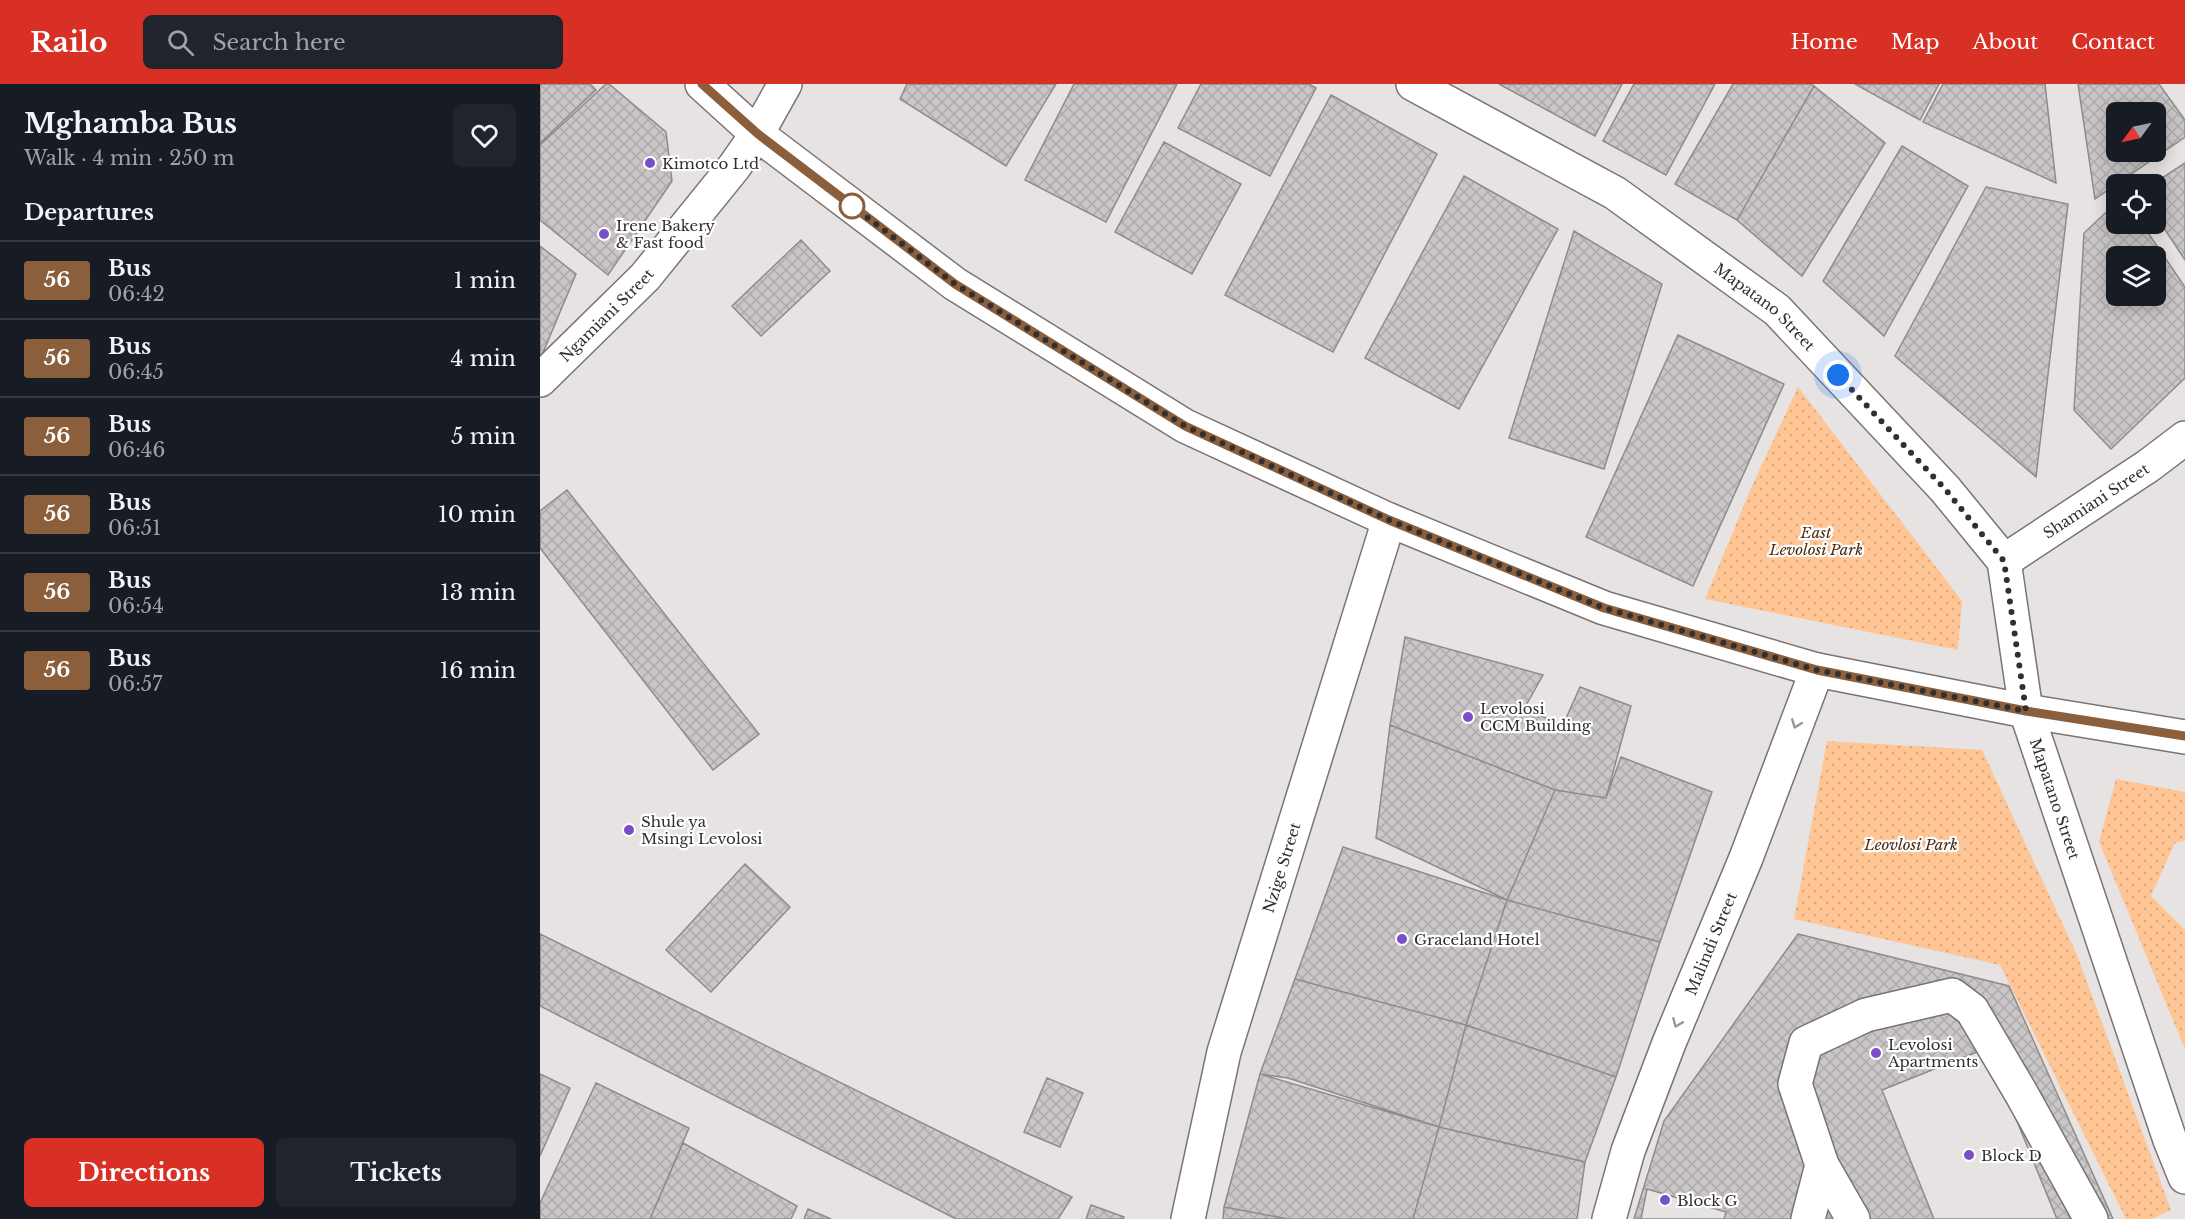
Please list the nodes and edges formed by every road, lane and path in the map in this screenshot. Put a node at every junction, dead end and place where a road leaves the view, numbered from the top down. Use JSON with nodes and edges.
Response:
{"nodes":[{"id":1,"x":702,"y":84,"type":"edge"},
{"id":2,"x":785,"y":84,"type":"edge"},
{"id":3,"x":1413,"y":84,"type":"edge"},
{"id":4,"x":758,"y":134,"type":"junction"},
{"id":5,"x":540,"y":380,"type":"edge"},
{"id":6,"x":2185,"y":438,"type":"edge"},
{"id":7,"x":1389,"y":520,"type":"junction"},
{"id":8,"x":2004,"y":561,"type":"junction"},
{"id":9,"x":1817,"y":670,"type":"junction"},
{"id":10,"x":2026,"y":711,"type":"junction"},
{"id":11,"x":2185,"y":736,"type":"edge"},
{"id":12,"x":1822,"y":1165,"type":"junction"},
{"id":13,"x":2185,"y":1177,"type":"edge"},
{"id":14,"x":1188,"y":1219,"type":"edge"},
{"id":15,"x":1610,"y":1219,"type":"edge"},
{"id":16,"x":1808,"y":1219,"type":"edge"},
{"id":17,"x":1853,"y":1219,"type":"edge"},
{"id":18,"x":2091,"y":1219,"type":"edge"}],
"edges":[{"from":1,"to":4,"type":"street"},
{"from":2,"to":4,"type":"street","name":"Ngamiani Street"},
{"from":3,"to":8,"type":"street","name":"Mapatano Street"},
{"from":4,"to":5,"type":"street","name":"Ngamiani Street"},
{"from":4,"to":7,"type":"street"},
{"from":6,"to":8,"type":"street","name":"Shamiani Street"},
{"from":7,"to":9,"type":"street"},
{"from":7,"to":14,"type":"street","name":"Nzige Street"},
{"from":8,"to":10,"type":"street","name":"Mapatano Street"},
{"from":9,"to":10,"type":"street"},
{"from":9,"to":15,"type":"street","name":"Malindi Street","one_way":true},
{"from":10,"to":11,"type":"street"},
{"from":10,"to":13,"type":"street","name":"Mapatano Street"},
{"from":12,"to":16,"type":"street"},
{"from":12,"to":17,"type":"street"},
{"from":12,"to":18,"type":"street"}]}
